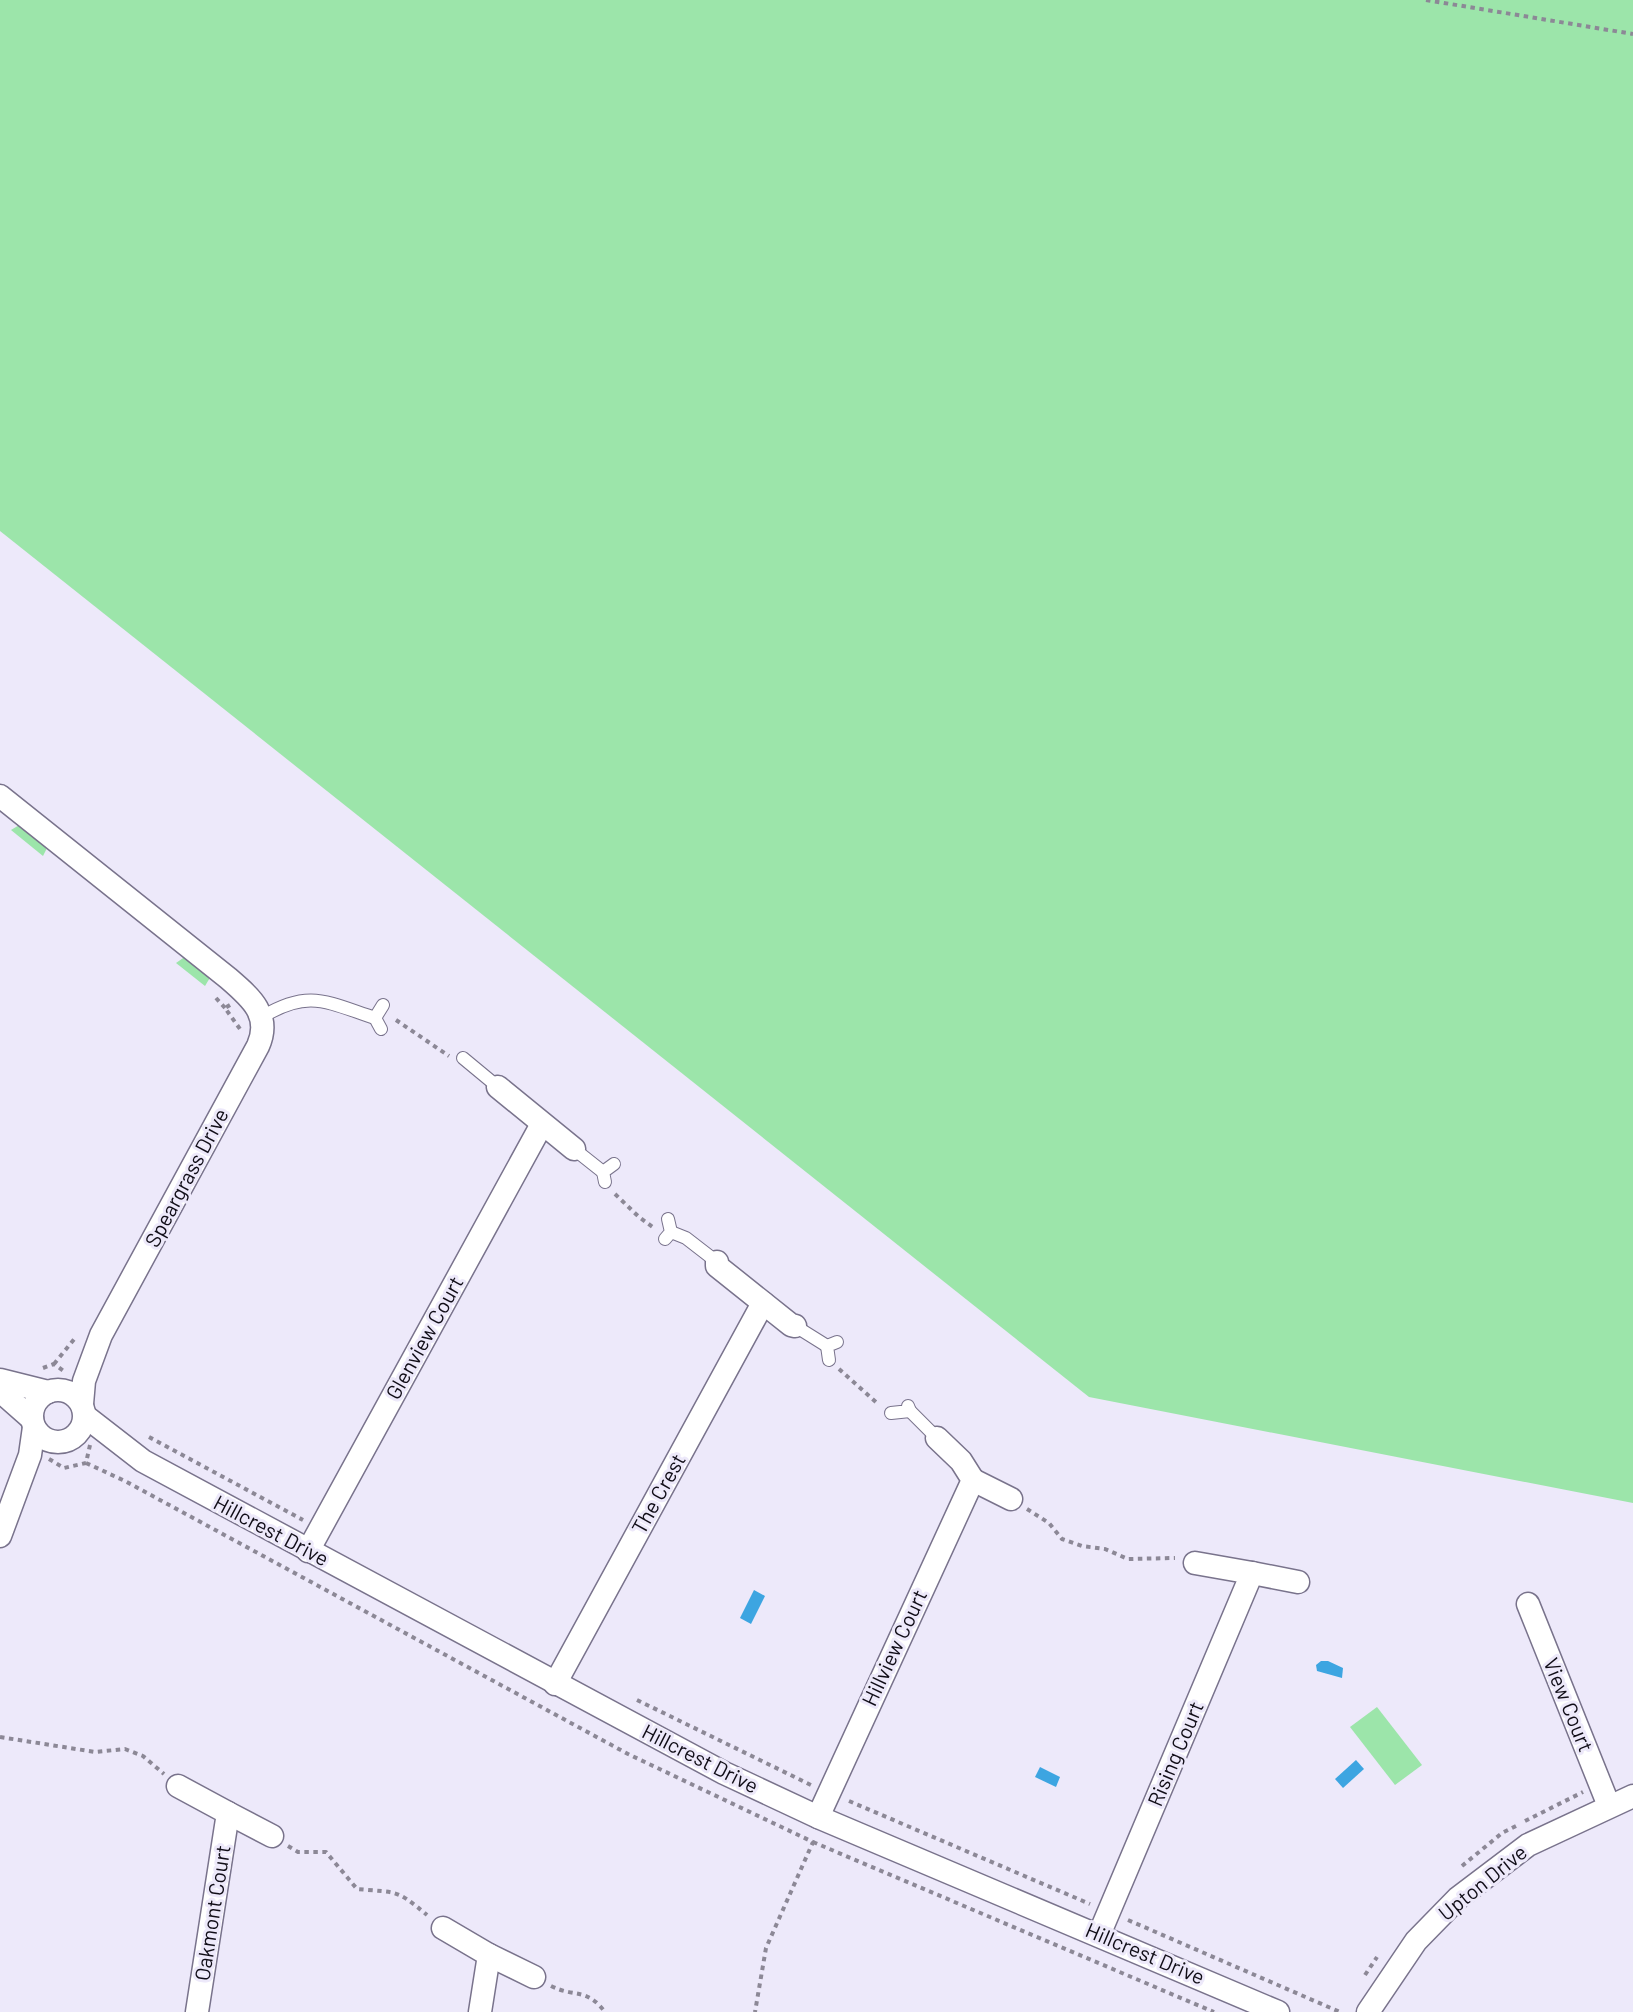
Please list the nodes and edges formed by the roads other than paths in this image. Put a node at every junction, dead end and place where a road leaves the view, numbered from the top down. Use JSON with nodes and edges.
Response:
{"nodes":[{"id":1,"x":0,"y":796,"type":"edge"},
{"id":2,"x":380,"y":1016,"type":"road end"},
{"id":3,"x":262,"y":1017,"type":"junction"},
{"id":4,"x":462,"y":1056,"type":"road end"},
{"id":5,"x":498,"y":1087,"type":"joint"},
{"id":6,"x":542,"y":1124,"type":"junction"},
{"id":7,"x":574,"y":1149,"type":"joint"},
{"id":8,"x":614,"y":1164,"type":"dead end"},
{"id":9,"x":668,"y":1219,"type":"dead end"},
{"id":10,"x":717,"y":1262,"type":"joint"},
{"id":11,"x":763,"y":1303,"type":"junction"},
{"id":12,"x":795,"y":1326,"type":"joint"},
{"id":13,"x":90,"y":1334,"type":"junction"},
{"id":14,"x":829,"y":1360,"type":"road end"},
{"id":15,"x":0,"y":1380,"type":"edge"},
{"id":16,"x":57,"y":1380,"type":"junction"},
{"id":17,"x":0,"y":1392,"type":"edge"},
{"id":18,"x":891,"y":1413,"type":"road end"},
{"id":19,"x":33,"y":1423,"type":"junction"},
{"id":20,"x":78,"y":1437,"type":"junction"},
{"id":21,"x":937,"y":1438,"type":"joint"},
{"id":22,"x":973,"y":1480,"type":"junction"},
{"id":23,"x":1011,"y":1499,"type":"road end"},
{"id":24,"x":13,"y":1505,"type":"junction"},
{"id":25,"x":0,"y":1536,"type":"edge"},
{"id":26,"x":308,"y":1551,"type":"junction"},
{"id":27,"x":1195,"y":1563,"type":"road end"},
{"id":28,"x":1252,"y":1573,"type":"junction"},
{"id":29,"x":1298,"y":1582,"type":"dead end"},
{"id":30,"x":1528,"y":1604,"type":"dead end"},
{"id":31,"x":555,"y":1684,"type":"junction"},
{"id":32,"x":178,"y":1786,"type":"road end"},
{"id":33,"x":1605,"y":1796,"type":"junction"},
{"id":34,"x":1633,"y":1796,"type":"edge"},
{"id":35,"x":228,"y":1813,"type":"junction"},
{"id":36,"x":818,"y":1817,"type":"junction"},
{"id":37,"x":272,"y":1836,"type":"road end"},
{"id":38,"x":443,"y":1928,"type":"road end"},
{"id":39,"x":1100,"y":1935,"type":"junction"},
{"id":40,"x":489,"y":1955,"type":"junction"},
{"id":41,"x":534,"y":1977,"type":"road end"},
{"id":42,"x":197,"y":2012,"type":"edge"},
{"id":43,"x":480,"y":2012,"type":"edge"},
{"id":44,"x":1278,"y":2012,"type":"edge"},
{"id":45,"x":1368,"y":2012,"type":"edge"}],
"edges":[{"from":1,"to":3,"type":"street"},
{"from":2,"to":3,"type":"lane"},
{"from":3,"to":13,"type":"street","name":"Speargrass Drive"},
{"from":4,"to":5,"type":"lane"},
{"from":5,"to":6,"type":"street"},
{"from":6,"to":7,"type":"street"},
{"from":6,"to":26,"type":"street","name":"Glenview Court"},
{"from":7,"to":8,"type":"lane"},
{"from":9,"to":10,"type":"lane"},
{"from":10,"to":11,"type":"street"},
{"from":11,"to":12,"type":"street"},
{"from":11,"to":31,"type":"street","name":"The Crest"},
{"from":12,"to":14,"type":"lane"},
{"from":13,"to":16,"type":"street","name":"Speargrass Drive"},
{"from":13,"to":20,"type":"street","name":"Speargrass Drive"},
{"from":15,"to":16,"type":"street"},
{"from":16,"to":19,"type":"street","name":"Speargrass Drive"},
{"from":16,"to":20,"type":"street"},
{"from":17,"to":19,"type":"street"},
{"from":18,"to":21,"type":"lane"},
{"from":19,"to":20,"type":"street"},
{"from":19,"to":24,"type":"street"},
{"from":20,"to":24,"type":"street"},
{"from":20,"to":26,"type":"street","name":"Hillcrest Drive"},
{"from":21,"to":22,"type":"street"},
{"from":22,"to":23,"type":"street"},
{"from":22,"to":36,"type":"street","name":"Hillview Court"},
{"from":24,"to":25,"type":"street"},
{"from":26,"to":31,"type":"street","name":"Hillcrest Drive"},
{"from":27,"to":28,"type":"street"},
{"from":28,"to":29,"type":"street"},
{"from":28,"to":39,"type":"street","name":"Rising Court"},
{"from":30,"to":33,"type":"street","name":"View Court"},
{"from":31,"to":36,"type":"street","name":"Hillcrest Drive"},
{"from":32,"to":35,"type":"street","name":"Oakmont Court"},
{"from":33,"to":34,"type":"street","name":"Upton Drive"},
{"from":33,"to":45,"type":"street","name":"Upton Drive"},
{"from":35,"to":37,"type":"street","name":"Oakmont Court"},
{"from":35,"to":42,"type":"street","name":"Oakmont Court"},
{"from":36,"to":39,"type":"street","name":"Hillcrest Drive"},
{"from":38,"to":40,"type":"street"},
{"from":39,"to":44,"type":"street","name":"Hillcrest Drive"},
{"from":40,"to":41,"type":"street"},
{"from":40,"to":43,"type":"street"}]}
